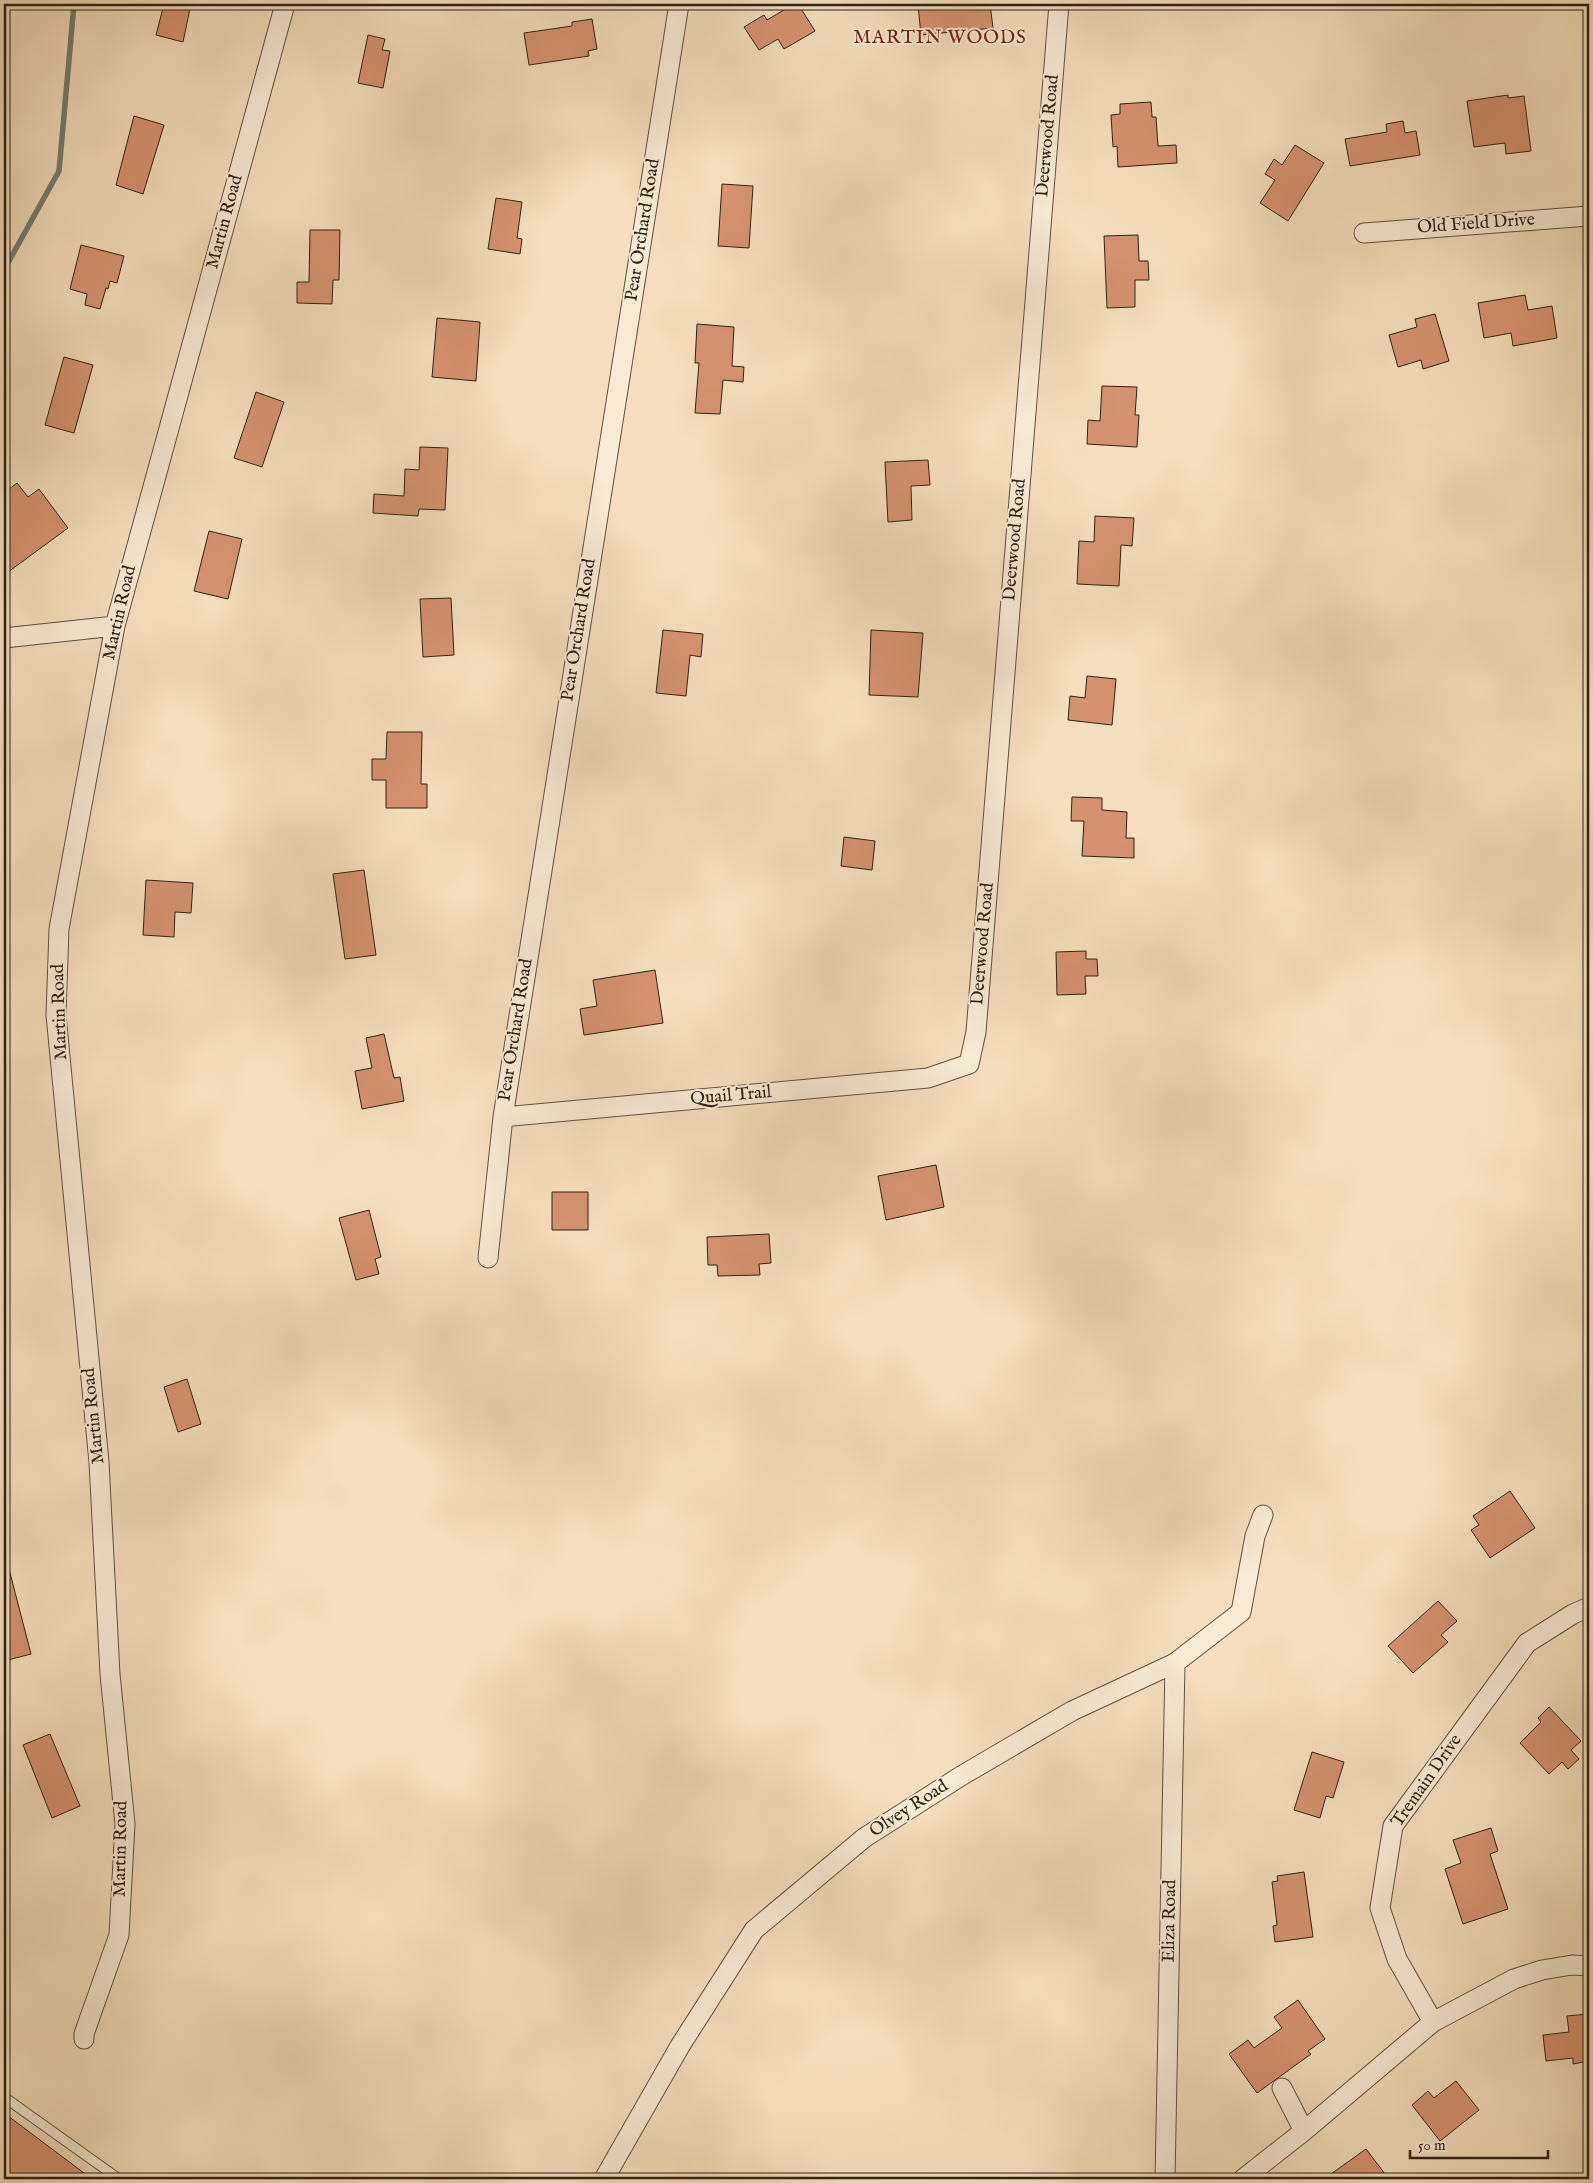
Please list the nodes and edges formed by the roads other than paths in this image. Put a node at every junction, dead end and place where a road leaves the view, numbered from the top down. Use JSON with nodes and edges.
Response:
{"nodes":[{"id":1,"x":284,"y":4,"type":"edge"},
{"id":2,"x":678,"y":4,"type":"edge"},
{"id":3,"x":1059,"y":4,"type":"edge"},
{"id":4,"x":1589,"y":216,"type":"edge"},
{"id":5,"x":1364,"y":232,"type":"dead end"},
{"id":6,"x":115,"y":626,"type":"junction"},
{"id":7,"x":4,"y":638,"type":"edge"},
{"id":8,"x":958,"y":1068,"type":"joint"},
{"id":9,"x":502,"y":1117,"type":"junction"},
{"id":10,"x":488,"y":1258,"type":"dead end"},
{"id":11,"x":1263,"y":1515,"type":"dead end"},
{"id":12,"x":1589,"y":1607,"type":"edge"},
{"id":13,"x":1175,"y":1663,"type":"junction"},
{"id":14,"x":1589,"y":1966,"type":"edge"},
{"id":15,"x":1433,"y":2022,"type":"junction"},
{"id":16,"x":84,"y":2039,"type":"dead end"},
{"id":17,"x":1282,"y":2088,"type":"dead end"},
{"id":18,"x":4,"y":2097,"type":"edge"},
{"id":19,"x":1304,"y":2131,"type":"junction"},
{"id":20,"x":119,"y":2179,"type":"edge"},
{"id":21,"x":604,"y":2179,"type":"edge"},
{"id":22,"x":1165,"y":2179,"type":"edge"},
{"id":23,"x":1243,"y":2179,"type":"edge"}],
"edges":[{"from":1,"to":6,"type":"street","name":"Martin Road"},
{"from":2,"to":9,"type":"street","name":"Pear Orchard Road"},
{"from":3,"to":8,"type":"street","name":"Deerwood Road"},
{"from":4,"to":5,"type":"street","name":"Old Field Drive"},
{"from":6,"to":7,"type":"street"},
{"from":6,"to":16,"type":"street","name":"Martin Road"},
{"from":8,"to":9,"type":"street","name":"Quail Trail"},
{"from":9,"to":10,"type":"street","name":"Pear Orchard Road"},
{"from":11,"to":13,"type":"street","name":"Olvey Road"},
{"from":12,"to":15,"type":"street","name":"Tremain Drive"},
{"from":13,"to":21,"type":"street","name":"Olvey Road"},
{"from":13,"to":22,"type":"street","name":"Eliza Road"},
{"from":14,"to":15,"type":"street"},
{"from":15,"to":19,"type":"street"},
{"from":17,"to":19,"type":"street"},
{"from":18,"to":20,"type":"lane"},
{"from":19,"to":23,"type":"street"}]}
